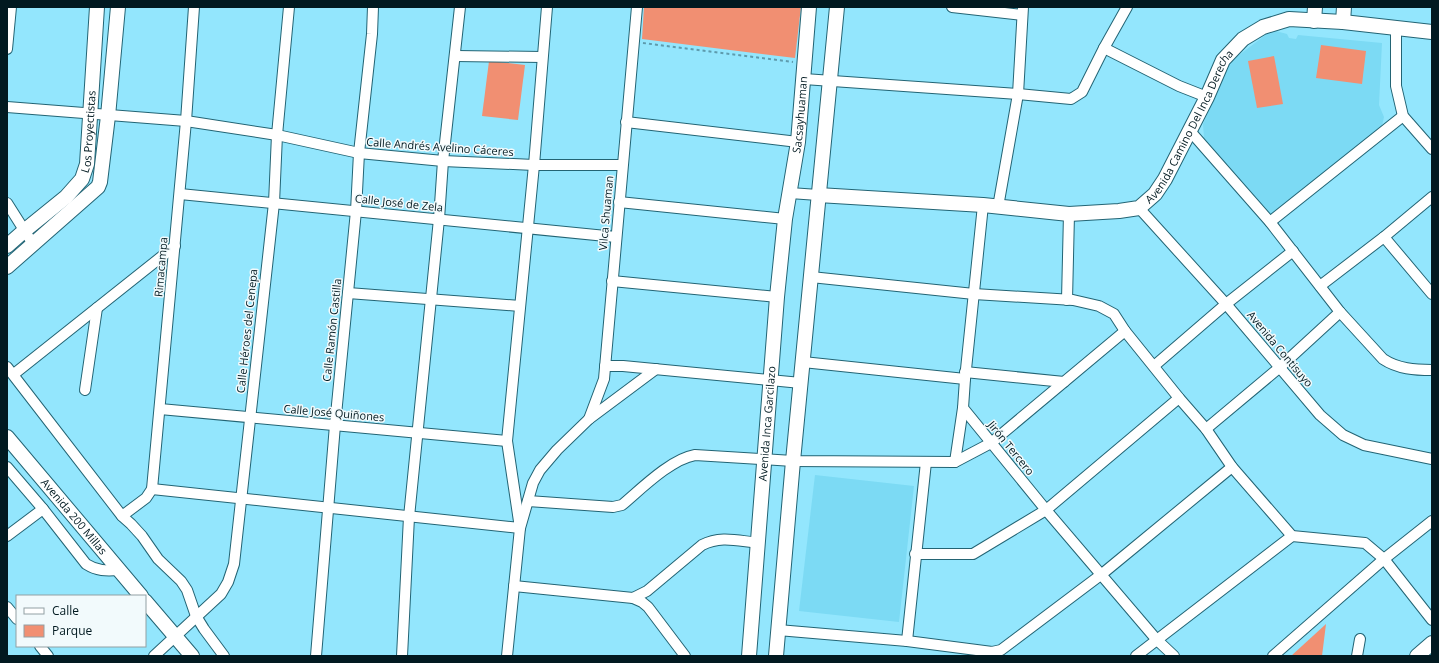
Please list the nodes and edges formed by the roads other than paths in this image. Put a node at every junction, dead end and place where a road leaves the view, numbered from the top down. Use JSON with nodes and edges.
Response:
{"nodes":[{"id":1,"x":11,"y":7,"type":"edge"},
{"id":2,"x":97,"y":7,"type":"edge"},
{"id":3,"x":118,"y":7,"type":"edge"},
{"id":4,"x":194,"y":7,"type":"edge"},
{"id":5,"x":289,"y":7,"type":"edge"},
{"id":6,"x":373,"y":7,"type":"edge"},
{"id":7,"x":460,"y":7,"type":"edge"},
{"id":8,"x":547,"y":7,"type":"edge"},
{"id":9,"x":637,"y":7,"type":"edge"},
{"id":10,"x":809,"y":7,"type":"edge"},
{"id":11,"x":837,"y":7,"type":"edge"},
{"id":12,"x":952,"y":7,"type":"edge"},
{"id":13,"x":1127,"y":7,"type":"edge"},
{"id":14,"x":1316,"y":7,"type":"edge"},
{"id":15,"x":1344,"y":7,"type":"edge"},
{"id":16,"x":1022,"y":11,"type":"edge"},
{"id":17,"x":1314,"y":21,"type":"junction"},
{"id":18,"x":1343,"y":22,"type":"junction"},
{"id":19,"x":1396,"y":28,"type":"junction"},
{"id":20,"x":1432,"y":32,"type":"edge"},
{"id":21,"x":1104,"y":48,"type":"junction"},
{"id":22,"x":7,"y":49,"type":"edge"},
{"id":23,"x":456,"y":56,"type":"junction"},
{"id":24,"x":542,"y":57,"type":"junction"},
{"id":25,"x":804,"y":79,"type":"junction"},
{"id":26,"x":830,"y":80,"type":"junction"},
{"id":27,"x":1018,"y":94,"type":"junction"},
{"id":28,"x":1207,"y":97,"type":"junction"},
{"id":29,"x":7,"y":107,"type":"edge"},
{"id":30,"x":91,"y":115,"type":"junction"},
{"id":31,"x":108,"y":116,"type":"junction"},
{"id":32,"x":1403,"y":116,"type":"junction"},
{"id":33,"x":186,"y":121,"type":"junction"},
{"id":34,"x":626,"y":122,"type":"junction"},
{"id":35,"x":1190,"y":131,"type":"junction"},
{"id":36,"x":278,"y":135,"type":"junction"},
{"id":37,"x":798,"y":142,"type":"junction"},
{"id":38,"x":1432,"y":149,"type":"edge"},
{"id":39,"x":359,"y":152,"type":"junction"},
{"id":40,"x":443,"y":161,"type":"junction"},
{"id":41,"x":534,"y":165,"type":"junction"},
{"id":42,"x":622,"y":165,"type":"junction"},
{"id":43,"x":790,"y":193,"type":"junction"},
{"id":44,"x":180,"y":194,"type":"junction"},
{"id":45,"x":818,"y":195,"type":"junction"},
{"id":46,"x":1432,"y":197,"type":"edge"},
{"id":47,"x":618,"y":202,"type":"junction"},
{"id":48,"x":7,"y":203,"type":"edge"},
{"id":49,"x":274,"y":203,"type":"junction"},
{"id":50,"x":983,"y":205,"type":"junction"},
{"id":51,"x":998,"y":207,"type":"junction"},
{"id":52,"x":1139,"y":208,"type":"junction"},
{"id":53,"x":356,"y":211,"type":"junction"},
{"id":54,"x":1070,"y":214,"type":"junction"},
{"id":55,"x":439,"y":219,"type":"junction"},
{"id":56,"x":785,"y":220,"type":"junction"},
{"id":57,"x":1270,"y":222,"type":"junction"},
{"id":58,"x":528,"y":228,"type":"junction"},
{"id":59,"x":24,"y":230,"type":"junction"},
{"id":60,"x":616,"y":237,"type":"junction"},
{"id":61,"x":1384,"y":237,"type":"junction"},
{"id":62,"x":33,"y":244,"type":"junction"},
{"id":63,"x":7,"y":246,"type":"edge"},
{"id":64,"x":175,"y":246,"type":"junction"},
{"id":65,"x":1293,"y":251,"type":"junction"},
{"id":66,"x":7,"y":267,"type":"edge"},
{"id":67,"x":811,"y":277,"type":"junction"},
{"id":68,"x":612,"y":281,"type":"junction"},
{"id":69,"x":1320,"y":286,"type":"junction"},
{"id":70,"x":348,"y":293,"type":"junction"},
{"id":71,"x":974,"y":294,"type":"junction"},
{"id":72,"x":1432,"y":294,"type":"edge"},
{"id":73,"x":777,"y":297,"type":"junction"},
{"id":74,"x":432,"y":299,"type":"junction"},
{"id":75,"x":1067,"y":300,"type":"junction"},
{"id":76,"x":1226,"y":304,"type":"junction"},
{"id":77,"x":520,"y":306,"type":"junction"},
{"id":78,"x":97,"y":308,"type":"junction"},
{"id":79,"x":1340,"y":312,"type":"junction"},
{"id":80,"x":1125,"y":330,"type":"junction"},
{"id":81,"x":803,"y":362,"type":"junction"},
{"id":82,"x":605,"y":366,"type":"junction"},
{"id":83,"x":1154,"y":366,"type":"junction"},
{"id":84,"x":1279,"y":368,"type":"junction"},
{"id":85,"x":656,"y":369,"type":"junction"},
{"id":86,"x":10,"y":370,"type":"edge"},
{"id":87,"x":1432,"y":370,"type":"edge"},
{"id":88,"x":965,"y":375,"type":"junction"},
{"id":89,"x":770,"y":380,"type":"junction"},
{"id":90,"x":1064,"y":382,"type":"junction"},
{"id":91,"x":801,"y":383,"type":"junction"},
{"id":92,"x":85,"y":390,"type":"dead end"},
{"id":93,"x":1179,"y":398,"type":"junction"},
{"id":94,"x":963,"y":408,"type":"junction"},
{"id":95,"x":160,"y":409,"type":"junction"},
{"id":96,"x":249,"y":417,"type":"junction"},
{"id":97,"x":589,"y":419,"type":"junction"},
{"id":98,"x":335,"y":425,"type":"junction"},
{"id":99,"x":1206,"y":429,"type":"junction"},
{"id":100,"x":418,"y":433,"type":"junction"},
{"id":101,"x":7,"y":437,"type":"edge"},
{"id":102,"x":507,"y":441,"type":"junction"},
{"id":103,"x":991,"y":443,"type":"junction"},
{"id":104,"x":766,"y":458,"type":"junction"},
{"id":105,"x":1432,"y":459,"type":"edge"},
{"id":106,"x":793,"y":461,"type":"junction"},
{"id":107,"x":926,"y":462,"type":"junction"},
{"id":108,"x":955,"y":462,"type":"junction"},
{"id":109,"x":7,"y":467,"type":"edge"},
{"id":110,"x":1232,"y":467,"type":"junction"},
{"id":111,"x":152,"y":489,"type":"junction"},
{"id":112,"x":241,"y":498,"type":"junction"},
{"id":113,"x":528,"y":501,"type":"junction"},
{"id":114,"x":328,"y":508,"type":"junction"},
{"id":115,"x":42,"y":509,"type":"junction"},
{"id":116,"x":1046,"y":510,"type":"junction"},
{"id":117,"x":122,"y":516,"type":"junction"},
{"id":118,"x":410,"y":517,"type":"junction"},
{"id":119,"x":1432,"y":521,"type":"edge"},
{"id":120,"x":520,"y":528,"type":"junction"},
{"id":121,"x":7,"y":536,"type":"edge"},
{"id":122,"x":1292,"y":536,"type":"junction"},
{"id":123,"x":759,"y":543,"type":"junction"},
{"id":124,"x":915,"y":554,"type":"junction"},
{"id":125,"x":1384,"y":559,"type":"junction"},
{"id":126,"x":119,"y":570,"type":"junction"},
{"id":127,"x":1102,"y":574,"type":"junction"},
{"id":128,"x":514,"y":586,"type":"junction"},
{"id":129,"x":140,"y":595,"type":"edge"},
{"id":130,"x":633,"y":598,"type":"junction"},
{"id":131,"x":146,"y":601,"type":"edge"},
{"id":132,"x":7,"y":607,"type":"edge"},
{"id":133,"x":196,"y":616,"type":"junction"},
{"id":134,"x":16,"y":618,"type":"edge"},
{"id":135,"x":1432,"y":620,"type":"edge"},
{"id":136,"x":778,"y":630,"type":"junction"},
{"id":137,"x":175,"y":636,"type":"junction"},
{"id":138,"x":1156,"y":639,"type":"junction"},
{"id":139,"x":1360,"y":639,"type":"dead end"},
{"id":140,"x":906,"y":641,"type":"junction"},
{"id":141,"x":1432,"y":643,"type":"edge"},
{"id":142,"x":41,"y":647,"type":"edge"},
{"id":143,"x":48,"y":656,"type":"edge"},
{"id":144,"x":154,"y":656,"type":"edge"},
{"id":145,"x":192,"y":656,"type":"edge"},
{"id":146,"x":224,"y":656,"type":"edge"},
{"id":147,"x":316,"y":656,"type":"edge"},
{"id":148,"x":402,"y":656,"type":"edge"},
{"id":149,"x":507,"y":656,"type":"edge"},
{"id":150,"x":685,"y":656,"type":"edge"},
{"id":151,"x":749,"y":656,"type":"edge"},
{"id":152,"x":776,"y":656,"type":"edge"},
{"id":153,"x":1136,"y":656,"type":"edge"},
{"id":154,"x":1174,"y":656,"type":"edge"},
{"id":155,"x":1273,"y":656,"type":"edge"},
{"id":156,"x":1357,"y":656,"type":"edge"},
{"id":157,"x":1417,"y":656,"type":"edge"}],
"edges":[{"from":1,"to":22,"type":"street"},
{"from":2,"to":30,"type":"main road","name":"Los Proyectistas"},
{"from":3,"to":31,"type":"main road"},
{"from":4,"to":33,"type":"street","name":"Rimacampa"},
{"from":5,"to":36,"type":"street","name":"Calle Héroes del Cenepa"},
{"from":6,"to":39,"type":"street","name":"Calle Ramón Castilla"},
{"from":7,"to":23,"type":"street"},
{"from":8,"to":24,"type":"street"},
{"from":9,"to":34,"type":"street","name":"Vilca Shuaman"},
{"from":10,"to":25,"type":"main road","name":"Sacsayhuaman"},
{"from":11,"to":26,"type":"main road"},
{"from":12,"to":16,"type":"street"},
{"from":13,"to":21,"type":"street"},
{"from":14,"to":17,"type":"main road"},
{"from":15,"to":18,"type":"main road"},
{"from":16,"to":27,"type":"street"},
{"from":17,"to":18,"type":"main road","name":"Avenida Camino Del Inca Derecha"},
{"from":17,"to":28,"type":"main road","name":"Avenida Camino Del Inca Derecha"},
{"from":18,"to":19,"type":"main road","name":"Avenida Camino Del Inca Derecha"},
{"from":19,"to":20,"type":"main road","name":"Avenida Camino Del Inca Derecha"},
{"from":19,"to":32,"type":"street"},
{"from":21,"to":27,"type":"street"},
{"from":21,"to":28,"type":"street"},
{"from":23,"to":24,"type":"street"},
{"from":23,"to":40,"type":"street"},
{"from":24,"to":41,"type":"street"},
{"from":25,"to":26,"type":"street"},
{"from":25,"to":37,"type":"main road","name":"Sacsayhuaman"},
{"from":26,"to":27,"type":"street"},
{"from":26,"to":45,"type":"main road"},
{"from":27,"to":51,"type":"street"},
{"from":28,"to":35,"type":"main road","name":"Avenida Camino Del Inca Derecha"},
{"from":29,"to":30,"type":"street","name":"Calle Andrés Avelino Cáceres"},
{"from":30,"to":31,"type":"street","name":"Calle Andrés Avelino Cáceres"},
{"from":30,"to":59,"type":"main road","name":"Los Proyectistas"},
{"from":31,"to":33,"type":"street","name":"Calle Andrés Avelino Cáceres"},
{"from":31,"to":62,"type":"main road"},
{"from":32,"to":38,"type":"street"},
{"from":32,"to":57,"type":"street"},
{"from":33,"to":36,"type":"street","name":"Calle Andrés Avelino Cáceres"},
{"from":33,"to":44,"type":"street","name":"Rimacampa"},
{"from":34,"to":37,"type":"street"},
{"from":34,"to":42,"type":"street","name":"Vilca Shuaman"},
{"from":35,"to":52,"type":"main road","name":"Avenida Camino Del Inca Derecha"},
{"from":35,"to":57,"type":"street"},
{"from":36,"to":39,"type":"street","name":"Calle Andrés Avelino Cáceres"},
{"from":36,"to":49,"type":"street","name":"Calle Héroes del Cenepa"},
{"from":37,"to":43,"type":"main road","name":"Sacsayhuaman"},
{"from":39,"to":40,"type":"street","name":"Calle Andrés Avelino Cáceres"},
{"from":39,"to":53,"type":"street","name":"Calle Ramón Castilla"},
{"from":40,"to":41,"type":"street","name":"Calle Andrés Avelino Cáceres"},
{"from":40,"to":55,"type":"street"},
{"from":41,"to":42,"type":"street","name":"Calle Andrés Avelino Cáceres"},
{"from":41,"to":58,"type":"street"},
{"from":42,"to":47,"type":"street","name":"Vilca Shuaman"},
{"from":43,"to":45,"type":"street"},
{"from":43,"to":56,"type":"main road","name":"Avenida Inca Garcilazo"},
{"from":44,"to":49,"type":"street","name":"Calle José de Zela"},
{"from":44,"to":64,"type":"street","name":"Rimacampa"},
{"from":45,"to":50,"type":"main road","name":"Avenida Camino Del Inca Derecha"},
{"from":45,"to":67,"type":"main road"},
{"from":46,"to":61,"type":"street"},
{"from":47,"to":56,"type":"street"},
{"from":47,"to":60,"type":"street","name":"Vilca Shuaman"},
{"from":48,"to":59,"type":"street"},
{"from":49,"to":53,"type":"street","name":"Calle José de Zela"},
{"from":49,"to":96,"type":"street","name":"Calle Héroes del Cenepa"},
{"from":50,"to":51,"type":"main road","name":"Avenida Camino Del Inca Derecha"},
{"from":50,"to":71,"type":"street"},
{"from":51,"to":54,"type":"main road","name":"Avenida Camino Del Inca Derecha"},
{"from":52,"to":54,"type":"main road","name":"Avenida Camino Del Inca Derecha"},
{"from":52,"to":76,"type":"street","name":"Avenida Contisuyo"},
{"from":53,"to":55,"type":"street","name":"Calle José de Zela"},
{"from":53,"to":70,"type":"street","name":"Calle Ramón Castilla"},
{"from":54,"to":75,"type":"street"},
{"from":55,"to":58,"type":"street","name":"Calle José de Zela"},
{"from":55,"to":74,"type":"street"},
{"from":56,"to":73,"type":"main road","name":"Avenida Inca Garcilazo"},
{"from":57,"to":65,"type":"street"},
{"from":58,"to":60,"type":"street","name":"Calle José de Zela"},
{"from":58,"to":77,"type":"street"},
{"from":59,"to":62,"type":"street"},
{"from":59,"to":63,"type":"main road","name":"Los Proyectistas"},
{"from":60,"to":68,"type":"street","name":"Vilca Shuaman"},
{"from":61,"to":69,"type":"street"},
{"from":61,"to":72,"type":"street"},
{"from":62,"to":66,"type":"main road"},
{"from":64,"to":78,"type":"street"},
{"from":64,"to":95,"type":"street","name":"Rimacampa"},
{"from":65,"to":69,"type":"street"},
{"from":65,"to":76,"type":"street"},
{"from":67,"to":71,"type":"street"},
{"from":67,"to":81,"type":"main road"},
{"from":68,"to":73,"type":"street"},
{"from":68,"to":82,"type":"street","name":"Vilca Shuaman"},
{"from":69,"to":79,"type":"street"},
{"from":70,"to":74,"type":"street"},
{"from":70,"to":98,"type":"street","name":"Calle Ramón Castilla"},
{"from":71,"to":75,"type":"street"},
{"from":71,"to":88,"type":"street"},
{"from":73,"to":89,"type":"main road","name":"Avenida Inca Garcilazo"},
{"from":74,"to":77,"type":"street"},
{"from":74,"to":100,"type":"street"},
{"from":75,"to":80,"type":"street"},
{"from":76,"to":83,"type":"street"},
{"from":76,"to":84,"type":"street","name":"Avenida Contisuyo"},
{"from":77,"to":102,"type":"street"},
{"from":78,"to":86,"type":"street"},
{"from":78,"to":92,"type":"street"},
{"from":79,"to":84,"type":"street"},
{"from":79,"to":87,"type":"street"},
{"from":80,"to":83,"type":"street"},
{"from":80,"to":90,"type":"street"},
{"from":81,"to":88,"type":"street"},
{"from":81,"to":91,"type":"main road"},
{"from":82,"to":85,"type":"street"},
{"from":82,"to":97,"type":"street","name":"Vilca Shuaman"},
{"from":83,"to":93,"type":"street"},
{"from":84,"to":99,"type":"street"},
{"from":84,"to":105,"type":"street","name":"Avenida Contisuyo"},
{"from":85,"to":89,"type":"street"},
{"from":85,"to":97,"type":"street"},
{"from":86,"to":117,"type":"street"},
{"from":88,"to":90,"type":"street"},
{"from":88,"to":94,"type":"street"},
{"from":89,"to":91,"type":"street"},
{"from":89,"to":104,"type":"main road","name":"Avenida Inca Garcilazo"},
{"from":90,"to":103,"type":"street"},
{"from":91,"to":106,"type":"main road"},
{"from":93,"to":99,"type":"street"},
{"from":93,"to":116,"type":"street"},
{"from":94,"to":103,"type":"street","name":"Jirón Tercero"},
{"from":94,"to":108,"type":"street"},
{"from":95,"to":96,"type":"street","name":"Calle José Quiñones"},
{"from":95,"to":111,"type":"street","name":"Rimacampa"},
{"from":96,"to":98,"type":"street","name":"Calle José Quiñones"},
{"from":96,"to":112,"type":"street","name":"Calle Héroes del Cenepa"},
{"from":97,"to":113,"type":"street"},
{"from":98,"to":100,"type":"street","name":"Calle José Quiñones"},
{"from":98,"to":114,"type":"street","name":"Calle Ramón Castilla"},
{"from":99,"to":110,"type":"street"},
{"from":100,"to":102,"type":"street","name":"Calle José Quiñones"},
{"from":100,"to":118,"type":"street"},
{"from":101,"to":126,"type":"main road","name":"Avenida 200 Millas"},
{"from":102,"to":120,"type":"street"},
{"from":103,"to":108,"type":"street"},
{"from":103,"to":116,"type":"street","name":"Jirón Tercero"},
{"from":104,"to":106,"type":"street"},
{"from":104,"to":113,"type":"street"},
{"from":104,"to":123,"type":"main road","name":"Avenida Inca Garcilazo"},
{"from":106,"to":107,"type":"street"},
{"from":106,"to":136,"type":"main road"},
{"from":107,"to":108,"type":"street"},
{"from":107,"to":124,"type":"street"},
{"from":109,"to":115,"type":"street"},
{"from":110,"to":122,"type":"street"},
{"from":110,"to":127,"type":"street"},
{"from":111,"to":112,"type":"street"},
{"from":111,"to":117,"type":"street"},
{"from":112,"to":114,"type":"street"},
{"from":112,"to":133,"type":"street","name":"Calle Héroes del Cenepa"},
{"from":113,"to":120,"type":"street"},
{"from":114,"to":118,"type":"street"},
{"from":114,"to":147,"type":"street","name":"Calle Ramón Castilla"},
{"from":115,"to":121,"type":"street"},
{"from":115,"to":126,"type":"street"},
{"from":116,"to":124,"type":"street"},
{"from":116,"to":127,"type":"street","name":"Jirón Tercero"},
{"from":117,"to":133,"type":"street"},
{"from":118,"to":120,"type":"street"},
{"from":118,"to":148,"type":"street"},
{"from":119,"to":125,"type":"street"},
{"from":120,"to":128,"type":"street"},
{"from":122,"to":125,"type":"street"},
{"from":122,"to":138,"type":"street"},
{"from":123,"to":130,"type":"street"},
{"from":123,"to":151,"type":"main road","name":"Avenida Inca Garcilazo"},
{"from":124,"to":140,"type":"street"},
{"from":125,"to":135,"type":"street"},
{"from":125,"to":155,"type":"street"},
{"from":126,"to":129,"type":"main road","name":"Avenida 200 Millas"},
{"from":127,"to":138,"type":"street","name":"Jirón Tercero"},
{"from":127,"to":140,"type":"street"},
{"from":128,"to":130,"type":"street"},
{"from":128,"to":149,"type":"street"},
{"from":130,"to":150,"type":"street"},
{"from":131,"to":137,"type":"main road"},
{"from":132,"to":134,"type":"street"},
{"from":133,"to":137,"type":"street","name":"Calle Héroes del Cenepa"},
{"from":133,"to":146,"type":"street"},
{"from":136,"to":140,"type":"street"},
{"from":136,"to":152,"type":"main road"},
{"from":137,"to":144,"type":"street","name":"Calle Héroes del Cenepa"},
{"from":137,"to":145,"type":"main road"},
{"from":138,"to":153,"type":"street"},
{"from":138,"to":154,"type":"street","name":"Jirón Tercero"},
{"from":139,"to":156,"type":"street"},
{"from":141,"to":157,"type":"main road"},
{"from":142,"to":143,"type":"street"}]}
